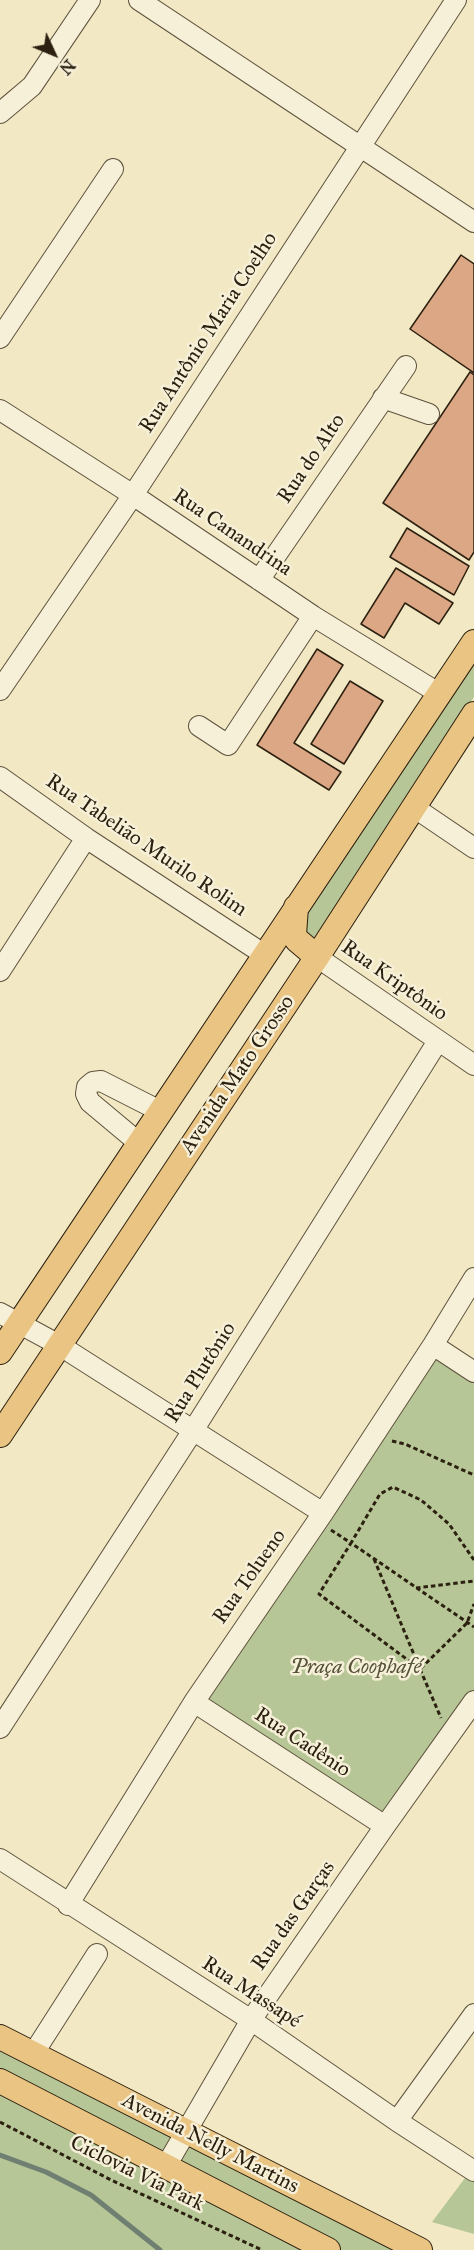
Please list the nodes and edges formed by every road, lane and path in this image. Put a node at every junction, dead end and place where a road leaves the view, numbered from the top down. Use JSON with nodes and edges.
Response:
{"nodes":[{"id":1,"x":90,"y":0,"type":"edge"},
{"id":2,"x":139,"y":0,"type":"edge"},
{"id":3,"x":456,"y":0,"type":"edge"},
{"id":4,"x":0,"y":113,"type":"edge"},
{"id":5,"x":358,"y":147,"type":"junction"},
{"id":6,"x":113,"y":169,"type":"dead end"},
{"id":7,"x":474,"y":222,"type":"edge"},
{"id":8,"x":0,"y":338,"type":"edge"},
{"id":9,"x":406,"y":366,"type":"dead end"},
{"id":10,"x":383,"y":398,"type":"junction"},
{"id":11,"x":0,"y":410,"type":"edge"},
{"id":12,"x":429,"y":414,"type":"dead end"},
{"id":13,"x":133,"y":495,"type":"junction"},
{"id":14,"x":259,"y":580,"type":"junction"},
{"id":15,"x":313,"y":616,"type":"junction"},
{"id":16,"x":474,"y":642,"type":"edge"},
{"id":17,"x":0,"y":690,"type":"edge"},
{"id":18,"x":440,"y":694,"type":"junction"},
{"id":19,"x":468,"y":722,"type":"edge"},
{"id":20,"x":199,"y":726,"type":"dead end"},
{"id":21,"x":0,"y":777,"type":"edge"},
{"id":22,"x":415,"y":808,"type":"junction"},
{"id":23,"x":86,"y":838,"type":"junction"},
{"id":24,"x":474,"y":848,"type":"edge"},
{"id":25,"x":296,"y":907,"type":"junction"},
{"id":26,"x":265,"y":955,"type":"junction"},
{"id":27,"x":317,"y":957,"type":"junction"},
{"id":28,"x":0,"y":971,"type":"edge"},
{"id":29,"x":438,"y":1041,"type":"junction"},
{"id":30,"x":474,"y":1065,"type":"edge"},
{"id":31,"x":160,"y":1112,"type":"junction"},
{"id":32,"x":139,"y":1143,"type":"junction"},
{"id":33,"x":474,"y":1278,"type":"edge"},
{"id":34,"x":9,"y":1319,"type":"edge"},
{"id":35,"x":59,"y":1345,"type":"junction"},
{"id":36,"x":433,"y":1345,"type":"junction"},
{"id":37,"x":0,"y":1352,"type":"edge"},
{"id":38,"x":474,"y":1372,"type":"edge"},
{"id":39,"x":194,"y":1429,"type":"junction"},
{"id":40,"x":0,"y":1435,"type":"edge"},
{"id":41,"x":372,"y":1438,"type":"junction"},
{"id":42,"x":474,"y":1474,"type":"edge"},
{"id":43,"x":320,"y":1517,"type":"junction"},
{"id":44,"x":351,"y":1542,"type":"junction"},
{"id":45,"x":374,"y":1558,"type":"junction"},
{"id":46,"x":474,"y":1560,"type":"edge"},
{"id":47,"x":474,"y":1581,"type":"edge"},
{"id":48,"x":416,"y":1588,"type":"junction"},
{"id":49,"x":474,"y":1604,"type":"edge"},
{"id":50,"x":467,"y":1623,"type":"junction"},
{"id":51,"x":474,"y":1628,"type":"edge"},
{"id":52,"x":420,"y":1669,"type":"junction"},
{"id":53,"x":194,"y":1701,"type":"junction"},
{"id":54,"x":474,"y":1701,"type":"edge"},
{"id":55,"x":0,"y":1728,"type":"edge"},
{"id":56,"x":449,"y":1736,"type":"junction"},
{"id":57,"x":385,"y":1826,"type":"junction"},
{"id":58,"x":0,"y":1859,"type":"edge"},
{"id":59,"x":68,"y":1905,"type":"junction"},
{"id":60,"x":97,"y":1954,"type":"dead end"},
{"id":61,"x":474,"y":2014,"type":"edge"},
{"id":62,"x":251,"y":2020,"type":"junction"},
{"id":63,"x":0,"y":2037,"type":"edge"},
{"id":64,"x":33,"y":2054,"type":"junction"},
{"id":65,"x":0,"y":2081,"type":"edge"},
{"id":66,"x":397,"y":2121,"type":"junction"},
{"id":67,"x":0,"y":2122,"type":"edge"},
{"id":68,"x":185,"y":2132,"type":"junction"},
{"id":69,"x":166,"y":2166,"type":"junction"},
{"id":70,"x":474,"y":2171,"type":"edge"},
{"id":71,"x":262,"y":2250,"type":"edge"},
{"id":72,"x":328,"y":2250,"type":"edge"},
{"id":73,"x":420,"y":2250,"type":"edge"}],
"edges":[{"from":1,"to":4,"type":"street"},
{"from":2,"to":5,"type":"street"},
{"from":3,"to":5,"type":"street","name":"Rua Antônio Maria Coelho"},
{"from":5,"to":7,"type":"street"},
{"from":5,"to":13,"type":"street","name":"Rua Antônio Maria Coelho"},
{"from":6,"to":8,"type":"street"},
{"from":9,"to":10,"type":"street","name":"Rua do Alto"},
{"from":10,"to":12,"type":"street"},
{"from":10,"to":14,"type":"street","name":"Rua do Alto"},
{"from":11,"to":13,"type":"street","name":"Rua Canandrina"},
{"from":13,"to":14,"type":"street","name":"Rua Canandrina"},
{"from":13,"to":17,"type":"street","name":"Rua Antônio Maria Coelho"},
{"from":14,"to":15,"type":"street","name":"Rua Canandrina"},
{"from":15,"to":18,"type":"street","name":"Rua Canandrina"},
{"from":15,"to":20,"type":"street"},
{"from":16,"to":18,"type":"main road","name":"Avenida Mato Grosso"},
{"from":18,"to":19,"type":"main road"},
{"from":18,"to":25,"type":"main road","name":"Avenida Mato Grosso"},
{"from":19,"to":22,"type":"main road","name":"Avenida Mato Grosso"},
{"from":21,"to":23,"type":"street","name":"Rua Tabelião Murilo Rolim"},
{"from":22,"to":24,"type":"street"},
{"from":22,"to":27,"type":"main road","name":"Avenida Mato Grosso"},
{"from":23,"to":26,"type":"street","name":"Rua Tabelião Murilo Rolim"},
{"from":23,"to":28,"type":"street"},
{"from":25,"to":26,"type":"main road","name":"Avenida Mato Grosso"},
{"from":25,"to":27,"type":"main road"},
{"from":26,"to":31,"type":"main road","name":"Avenida Mato Grosso"},
{"from":27,"to":29,"type":"street","name":"Rua Kriptônio"},
{"from":27,"to":35,"type":"main road","name":"Avenida Mato Grosso"},
{"from":29,"to":30,"type":"street","name":"Rua Kriptônio"},
{"from":29,"to":39,"type":"street","name":"Rua Plutônio"},
{"from":31,"to":32,"type":"main road","name":"Avenida Mato Grosso"},
{"from":31,"to":32,"type":"street"},
{"from":32,"to":34,"type":"main road","name":"Avenida Mato Grosso"},
{"from":33,"to":36,"type":"street","name":"Rua Tolueno"},
{"from":34,"to":35,"type":"street"},
{"from":34,"to":37,"type":"main road","name":"Avenida Mato Grosso"},
{"from":35,"to":39,"type":"street"},
{"from":35,"to":40,"type":"main road","name":"Avenida Mato Grosso"},
{"from":36,"to":38,"type":"street"},
{"from":36,"to":41,"type":"street","name":"Rua Tolueno"},
{"from":39,"to":43,"type":"street"},
{"from":39,"to":55,"type":"street","name":"Rua Plutônio"},
{"from":41,"to":42,"type":"path"},
{"from":41,"to":43,"type":"street","name":"Rua Tolueno"},
{"from":43,"to":44,"type":"path"},
{"from":43,"to":53,"type":"street","name":"Rua Tolueno"},
{"from":44,"to":45,"type":"path"},
{"from":44,"to":46,"type":"path"},
{"from":44,"to":52,"type":"path"},
{"from":45,"to":48,"type":"path"},
{"from":45,"to":52,"type":"path"},
{"from":47,"to":48,"type":"path"},
{"from":48,"to":50,"type":"path"},
{"from":49,"to":50,"type":"path"},
{"from":50,"to":51,"type":"path"},
{"from":50,"to":52,"type":"path"},
{"from":52,"to":56,"type":"path"},
{"from":53,"to":57,"type":"street","name":"Rua Cadênio"},
{"from":53,"to":59,"type":"street","name":"Rua Tolueno"},
{"from":54,"to":56,"type":"street","name":"Rua das Garças"},
{"from":56,"to":57,"type":"street","name":"Rua das Garças"},
{"from":57,"to":62,"type":"street","name":"Rua das Garças"},
{"from":58,"to":59,"type":"street","name":"Rua Massapé"},
{"from":59,"to":62,"type":"street","name":"Rua Massapé"},
{"from":60,"to":64,"type":"street"},
{"from":61,"to":66,"type":"street"},
{"from":62,"to":66,"type":"street","name":"Rua Massapé"},
{"from":62,"to":68,"type":"street","name":"Rua das Garças"},
{"from":63,"to":64,"type":"main road","name":"Avenida Nelly Martins"},
{"from":64,"to":68,"type":"main road","name":"Avenida Nelly Martins"},
{"from":65,"to":69,"type":"main road","name":"Avenida Nelly Martins"},
{"from":66,"to":70,"type":"street","name":"Rua Massapé"},
{"from":67,"to":71,"type":"path","name":"Ciclovia Via Park"},
{"from":68,"to":69,"type":"street","name":"Rua das Garças"},
{"from":68,"to":73,"type":"main road","name":"Avenida Nelly Martins"},
{"from":69,"to":72,"type":"main road","name":"Avenida Nelly Martins"}]}
